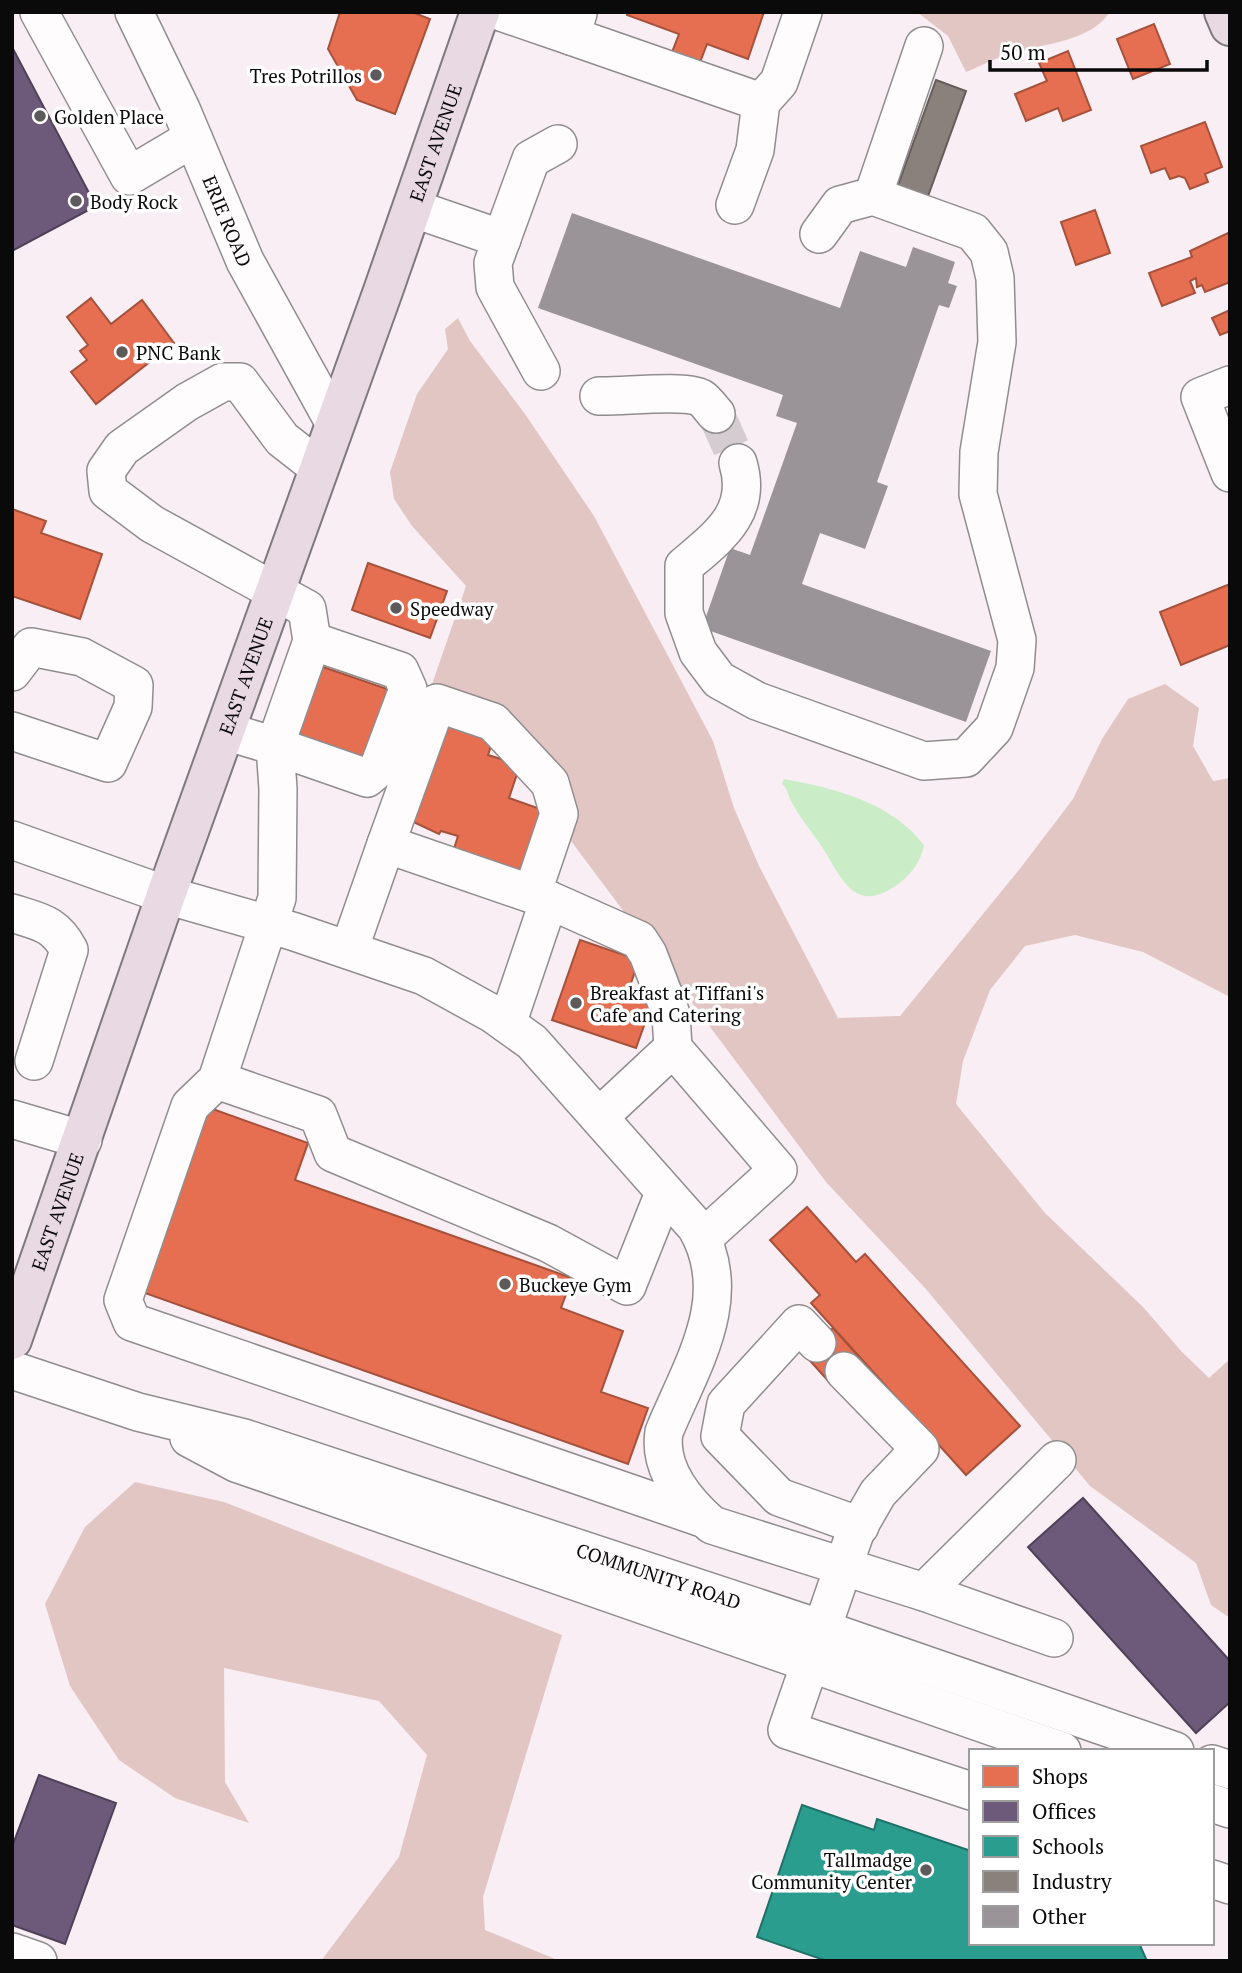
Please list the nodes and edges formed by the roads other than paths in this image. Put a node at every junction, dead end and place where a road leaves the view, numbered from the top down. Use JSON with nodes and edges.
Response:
{"nodes":[{"id":1,"x":39,"y":12,"type":"edge"},
{"id":2,"x":134,"y":12,"type":"edge"},
{"id":3,"x":480,"y":12,"type":"edge"},
{"id":4,"x":501,"y":12,"type":"edge"},
{"id":5,"x":803,"y":12,"type":"edge"},
{"id":6,"x":1224,"y":12,"type":"edge"},
{"id":7,"x":575,"y":24,"type":"edge"},
{"id":8,"x":1230,"y":26,"type":"edge"},
{"id":9,"x":924,"y":46,"type":"dead end"},
{"id":10,"x":761,"y":102,"type":"junction"},
{"id":11,"x":193,"y":138,"type":"junction"},
{"id":12,"x":558,"y":144,"type":"dead end"},
{"id":13,"x":873,"y":196,"type":"junction"},
{"id":14,"x":735,"y":205,"type":"dead end"},
{"id":15,"x":412,"y":208,"type":"junction"},
{"id":16,"x":819,"y":234,"type":"dead end"},
{"id":17,"x":502,"y":239,"type":"junction"},
{"id":18,"x":541,"y":371,"type":"dead end"},
{"id":19,"x":1230,"y":385,"type":"edge"},
{"id":20,"x":599,"y":396,"type":"dead end"},
{"id":21,"x":716,"y":414,"type":"tunnel mouth"},
{"id":22,"x":335,"y":424,"type":"junction"},
{"id":23,"x":738,"y":463,"type":"tunnel mouth"},
{"id":24,"x":319,"y":468,"type":"junction"},
{"id":25,"x":1230,"y":473,"type":"edge"},
{"id":26,"x":275,"y":592,"type":"junction"},
{"id":27,"x":312,"y":640,"type":"junction"},
{"id":28,"x":12,"y":672,"type":"edge"},
{"id":29,"x":12,"y":731,"type":"edge"},
{"id":30,"x":225,"y":731,"type":"junction"},
{"id":31,"x":275,"y":746,"type":"junction"},
{"id":32,"x":12,"y":841,"type":"edge"},
{"id":33,"x":386,"y":844,"type":"junction"},
{"id":34,"x":166,"y":895,"type":"junction"},
{"id":35,"x":540,"y":897,"type":"junction"},
{"id":36,"x":12,"y":913,"type":"edge"},
{"id":37,"x":268,"y":924,"type":"junction"},
{"id":38,"x":349,"y":950,"type":"junction"},
{"id":39,"x":507,"y":1024,"type":"junction"},
{"id":40,"x":673,"y":1048,"type":"junction"},
{"id":41,"x":34,"y":1061,"type":"dead end"},
{"id":42,"x":217,"y":1080,"type":"junction"},
{"id":43,"x":600,"y":1117,"type":"junction"},
{"id":44,"x":12,"y":1119,"type":"edge"},
{"id":45,"x":83,"y":1140,"type":"junction"},
{"id":46,"x":664,"y":1193,"type":"junction"},
{"id":47,"x":703,"y":1238,"type":"junction"},
{"id":48,"x":23,"y":1272,"type":"edge"},
{"id":49,"x":12,"y":1340,"type":"edge"},
{"id":50,"x":817,"y":1343,"type":"dead end"},
{"id":51,"x":12,"y":1370,"type":"edge"},
{"id":52,"x":844,"y":1371,"type":"dead end"},
{"id":53,"x":138,"y":1412,"type":"junction"},
{"id":54,"x":1057,"y":1460,"type":"dead end"},
{"id":55,"x":705,"y":1519,"type":"junction"},
{"id":56,"x":860,"y":1526,"type":"junction"},
{"id":57,"x":844,"y":1569,"type":"junction"},
{"id":58,"x":924,"y":1592,"type":"junction"},
{"id":59,"x":822,"y":1629,"type":"junction"},
{"id":60,"x":1054,"y":1639,"type":"dead end"},
{"id":61,"x":809,"y":1663,"type":"junction"},
{"id":62,"x":1074,"y":1716,"type":"junction"},
{"id":63,"x":1056,"y":1749,"type":"edge"},
{"id":64,"x":1063,"y":1749,"type":"edge"},
{"id":65,"x":1169,"y":1749,"type":"edge"},
{"id":66,"x":969,"y":1790,"type":"edge"},
{"id":67,"x":12,"y":1952,"type":"edge"},
{"id":68,"x":38,"y":1961,"type":"edge"}],
"edges":[{"from":1,"to":11,"type":"street"},
{"from":2,"to":11,"type":"street","name":"ERIE ROAD"},
{"from":3,"to":15,"type":"main road","name":"EAST AVENUE"},
{"from":4,"to":7,"type":"street"},
{"from":5,"to":10,"type":"street"},
{"from":6,"to":8,"type":"main road"},
{"from":7,"to":10,"type":"street"},
{"from":9,"to":13,"type":"street"},
{"from":10,"to":14,"type":"street"},
{"from":11,"to":22,"type":"street","name":"ERIE ROAD"},
{"from":12,"to":17,"type":"street"},
{"from":13,"to":16,"type":"street"},
{"from":13,"to":23,"type":"street"},
{"from":15,"to":17,"type":"street"},
{"from":15,"to":22,"type":"main road","name":"EAST AVENUE"},
{"from":17,"to":18,"type":"street"},
{"from":19,"to":25,"type":"street"},
{"from":20,"to":21,"type":"street"},
{"from":22,"to":24,"type":"main road","name":"EAST AVENUE"},
{"from":24,"to":26,"type":"main road","name":"EAST AVENUE"},
{"from":24,"to":26,"type":"street"},
{"from":26,"to":27,"type":"street"},
{"from":26,"to":30,"type":"main road","name":"EAST AVENUE"},
{"from":27,"to":31,"type":"street"},
{"from":27,"to":31,"type":"street"},
{"from":28,"to":29,"type":"street"},
{"from":30,"to":31,"type":"street"},
{"from":30,"to":34,"type":"main road","name":"EAST AVENUE"},
{"from":31,"to":37,"type":"street"},
{"from":32,"to":34,"type":"street"},
{"from":33,"to":35,"type":"street"},
{"from":33,"to":35,"type":"street"},
{"from":33,"to":38,"type":"street"},
{"from":34,"to":37,"type":"street"},
{"from":34,"to":45,"type":"main road","name":"EAST AVENUE"},
{"from":35,"to":39,"type":"street"},
{"from":35,"to":40,"type":"street"},
{"from":36,"to":41,"type":"street"},
{"from":37,"to":38,"type":"street"},
{"from":37,"to":42,"type":"street"},
{"from":38,"to":39,"type":"street"},
{"from":39,"to":43,"type":"street"},
{"from":40,"to":43,"type":"street"},
{"from":40,"to":47,"type":"street"},
{"from":42,"to":46,"type":"street"},
{"from":42,"to":55,"type":"street"},
{"from":43,"to":46,"type":"street"},
{"from":44,"to":45,"type":"street"},
{"from":45,"to":48,"type":"main road","name":"EAST AVENUE"},
{"from":46,"to":47,"type":"street"},
{"from":47,"to":55,"type":"street"},
{"from":48,"to":49,"type":"main road","name":"EAST AVENUE"},
{"from":50,"to":56,"type":"street"},
{"from":51,"to":53,"type":"street","name":"COMMUNITY ROAD"},
{"from":52,"to":56,"type":"street"},
{"from":53,"to":59,"type":"street","name":"COMMUNITY ROAD"},
{"from":53,"to":61,"type":"street","name":"COMMUNITY ROAD"},
{"from":54,"to":58,"type":"street"},
{"from":55,"to":57,"type":"street"},
{"from":56,"to":57,"type":"street"},
{"from":57,"to":58,"type":"street"},
{"from":57,"to":59,"type":"street"},
{"from":58,"to":60,"type":"street"},
{"from":59,"to":61,"type":"street"},
{"from":59,"to":62,"type":"street","name":"COMMUNITY ROAD"},
{"from":61,"to":63,"type":"street","name":"COMMUNITY ROAD"},
{"from":61,"to":66,"type":"street"},
{"from":62,"to":64,"type":"street"},
{"from":62,"to":65,"type":"street","name":"COMMUNITY ROAD"},
{"from":67,"to":68,"type":"street"}]}
